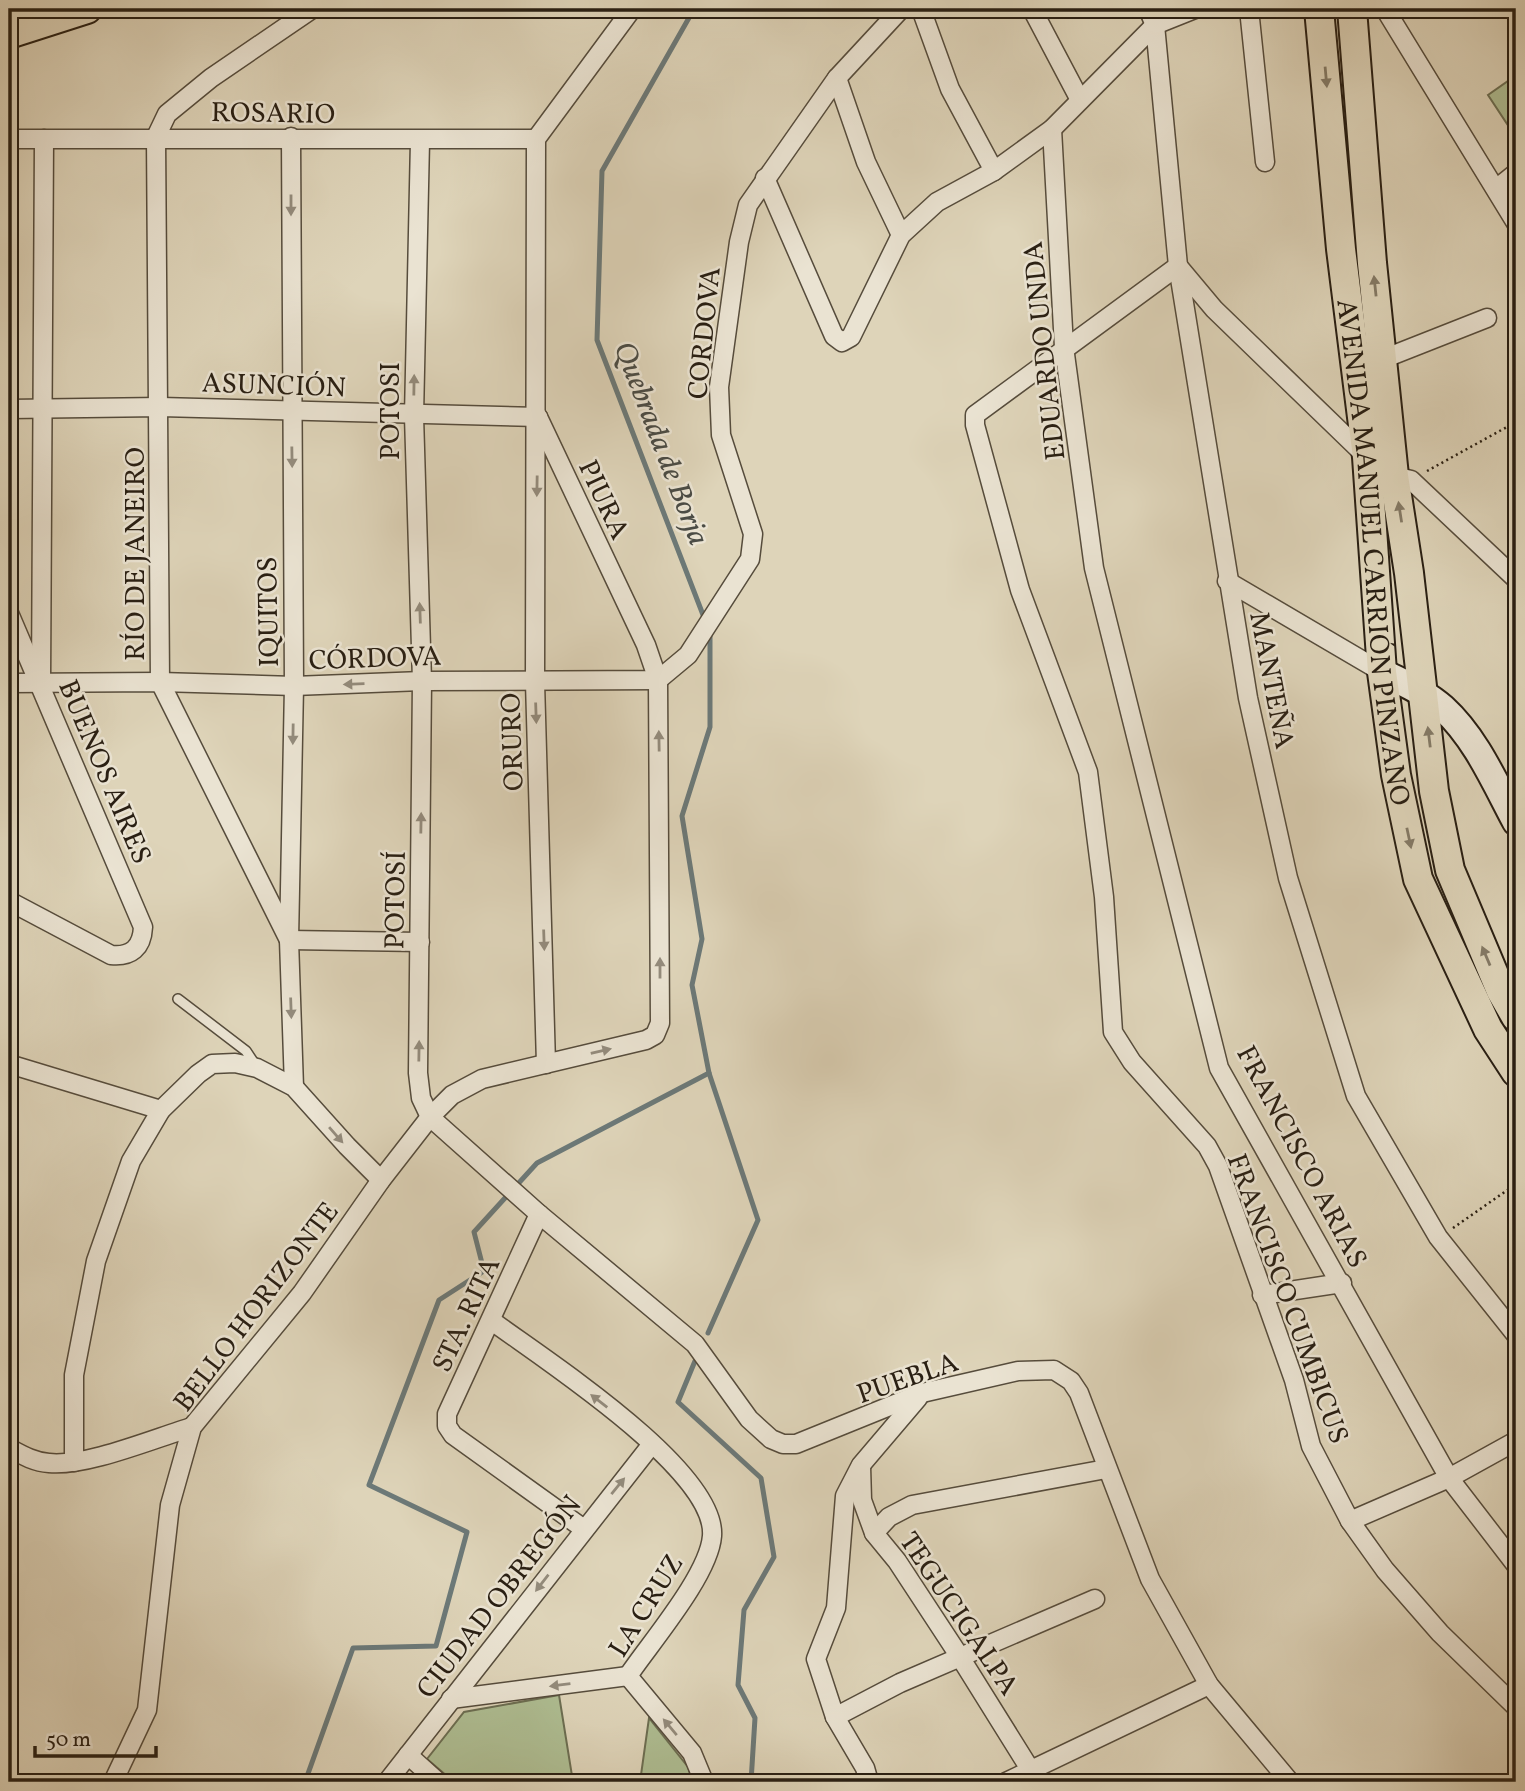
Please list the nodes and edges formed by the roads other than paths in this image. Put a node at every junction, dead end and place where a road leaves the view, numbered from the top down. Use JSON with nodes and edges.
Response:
{"nodes":[{"id":1,"x":87,"y":9,"type":"edge"},
{"id":2,"x":312,"y":9,"type":"edge"},
{"id":3,"x":632,"y":9,"type":"edge"},
{"id":4,"x":901,"y":9,"type":"edge"},
{"id":5,"x":921,"y":9,"type":"edge"},
{"id":6,"x":1032,"y":9,"type":"edge"},
{"id":7,"x":1195,"y":9,"type":"edge"},
{"id":8,"x":1249,"y":9,"type":"edge"},
{"id":9,"x":1319,"y":9,"type":"edge"},
{"id":10,"x":1352,"y":9,"type":"edge"},
{"id":11,"x":1385,"y":9,"type":"edge"},
{"id":12,"x":1152,"y":17,"type":"edge"},
{"id":13,"x":9,"y":34,"type":"edge"},
{"id":14,"x":837,"y":78,"type":"junction"},
{"id":15,"x":1080,"y":100,"type":"junction"},
{"id":16,"x":1052,"y":129,"type":"junction"},
{"id":17,"x":156,"y":137,"type":"junction"},
{"id":18,"x":291,"y":137,"type":"junction"},
{"id":19,"x":9,"y":139,"type":"edge"},
{"id":20,"x":44,"y":139,"type":"junction"},
{"id":21,"x":536,"y":139,"type":"junction"},
{"id":22,"x":420,"y":141,"type":"junction"},
{"id":23,"x":1265,"y":162,"type":"dead end"},
{"id":24,"x":994,"y":171,"type":"junction"},
{"id":25,"x":1516,"y":173,"type":"edge"},
{"id":26,"x":765,"y":178,"type":"junction"},
{"id":27,"x":1496,"y":189,"type":"junction"},
{"id":28,"x":1516,"y":222,"type":"edge"},
{"id":29,"x":901,"y":235,"type":"junction"},
{"id":30,"x":1178,"y":266,"type":"junction"},
{"id":31,"x":1487,"y":318,"type":"dead end"},
{"id":32,"x":1063,"y":347,"type":"junction"},
{"id":33,"x":1383,"y":359,"type":"junction"},
{"id":34,"x":161,"y":407,"type":"junction"},
{"id":35,"x":9,"y":409,"type":"edge"},
{"id":36,"x":41,"y":410,"type":"junction"},
{"id":37,"x":291,"y":411,"type":"junction"},
{"id":38,"x":414,"y":416,"type":"junction"},
{"id":39,"x":538,"y":417,"type":"junction"},
{"id":40,"x":1367,"y":457,"type":"junction"},
{"id":41,"x":1403,"y":478,"type":"junction"},
{"id":42,"x":1094,"y":568,"type":"joint"},
{"id":43,"x":1516,"y":579,"type":"edge"},
{"id":44,"x":1227,"y":581,"type":"junction"},
{"id":45,"x":9,"y":613,"type":"edge"},
{"id":46,"x":1382,"y":672,"type":"junction"},
{"id":47,"x":658,"y":680,"type":"junction"},
{"id":48,"x":422,"y":681,"type":"junction"},
{"id":49,"x":160,"y":682,"type":"junction"},
{"id":50,"x":535,"y":682,"type":"junction"},
{"id":51,"x":9,"y":683,"type":"edge"},
{"id":52,"x":41,"y":684,"type":"junction"},
{"id":53,"x":294,"y":686,"type":"junction"},
{"id":54,"x":1423,"y":693,"type":"junction"},
{"id":55,"x":1516,"y":822,"type":"edge"},
{"id":56,"x":9,"y":901,"type":"edge"},
{"id":57,"x":289,"y":940,"type":"junction"},
{"id":58,"x":420,"y":942,"type":"junction"},
{"id":59,"x":178,"y":999,"type":"dead end"},
{"id":60,"x":1516,"y":1017,"type":"edge"},
{"id":61,"x":655,"y":1035,"type":"joint"},
{"id":62,"x":9,"y":1064,"type":"edge"},
{"id":63,"x":546,"y":1064,"type":"junction"},
{"id":64,"x":257,"y":1068,"type":"junction"},
{"id":65,"x":1516,"y":1072,"type":"edge"},
{"id":66,"x":294,"y":1087,"type":"junction"},
{"id":67,"x":161,"y":1111,"type":"junction"},
{"id":68,"x":430,"y":1116,"type":"junction"},
{"id":69,"x":381,"y":1180,"type":"junction"},
{"id":70,"x":539,"y":1214,"type":"junction"},
{"id":71,"x":1342,"y":1283,"type":"junction"},
{"id":72,"x":1262,"y":1295,"type":"junction"},
{"id":73,"x":492,"y":1321,"type":"junction"},
{"id":74,"x":1516,"y":1335,"type":"edge"},
{"id":75,"x":922,"y":1393,"type":"junction"},
{"id":76,"x":192,"y":1427,"type":"junction"},
{"id":77,"x":1516,"y":1441,"type":"edge"},
{"id":78,"x":652,"y":1444,"type":"junction"},
{"id":79,"x":9,"y":1448,"type":"edge"},
{"id":80,"x":74,"y":1462,"type":"junction"},
{"id":81,"x":860,"y":1465,"type":"junction"},
{"id":82,"x":1107,"y":1469,"type":"junction"},
{"id":83,"x":1448,"y":1478,"type":"junction"},
{"id":84,"x":1350,"y":1521,"type":"junction"},
{"id":85,"x":584,"y":1529,"type":"junction"},
{"id":86,"x":874,"y":1533,"type":"junction"},
{"id":87,"x":1516,"y":1565,"type":"edge"},
{"id":88,"x":1095,"y":1599,"type":"dead end"},
{"id":89,"x":960,"y":1657,"type":"junction"},
{"id":90,"x":628,"y":1676,"type":"junction"},
{"id":91,"x":1209,"y":1685,"type":"junction"},
{"id":92,"x":451,"y":1699,"type":"junction"},
{"id":93,"x":1516,"y":1707,"type":"edge"},
{"id":94,"x":835,"y":1717,"type":"junction"},
{"id":95,"x":408,"y":1755,"type":"junction"},
{"id":96,"x":1035,"y":1776,"type":"edge"},
{"id":97,"x":113,"y":1782,"type":"edge"},
{"id":98,"x":387,"y":1782,"type":"edge"},
{"id":99,"x":439,"y":1782,"type":"edge"},
{"id":100,"x":704,"y":1782,"type":"edge"},
{"id":101,"x":869,"y":1782,"type":"edge"},
{"id":102,"x":1006,"y":1782,"type":"edge"},
{"id":103,"x":1290,"y":1782,"type":"edge"}],
"edges":[{"from":1,"to":13,"type":"main road"},
{"from":2,"to":17,"type":"street"},
{"from":3,"to":21,"type":"street"},
{"from":4,"to":14,"type":"street","name":"CORDOVA"},
{"from":5,"to":24,"type":"street"},
{"from":6,"to":15,"type":"street"},
{"from":7,"to":12,"type":"street"},
{"from":8,"to":23,"type":"street"},
{"from":9,"to":40,"type":"main road","name":"AVENIDA MANUEL CARRIÓN PINZANO","one_way":true},
{"from":33,"to":10,"type":"main road","name":"AVENIDA MANUEL CARRIÓN PINZANO","one_way":true},
{"from":11,"to":27,"type":"street"},
{"from":12,"to":15,"type":"street"},
{"from":12,"to":30,"type":"street","name":"MANTEÑA"},
{"from":14,"to":26,"type":"street","name":"CORDOVA"},
{"from":14,"to":29,"type":"street"},
{"from":15,"to":16,"type":"street"},
{"from":16,"to":24,"type":"street"},
{"from":16,"to":32,"type":"street","name":"EDUARDO UNDA"},
{"from":17,"to":18,"type":"street","name":"ROSARIO"},
{"from":17,"to":20,"type":"street","name":"ROSARIO"},
{"from":17,"to":34,"type":"street","name":"RÍO DE JANEIRO"},
{"from":18,"to":22,"type":"street","name":"ROSARIO"},
{"from":18,"to":37,"type":"street","name":"IQUITOS","one_way":true},
{"from":19,"to":20,"type":"street","name":"ROSARIO"},
{"from":20,"to":36,"type":"street"},
{"from":21,"to":22,"type":"street","name":"ROSARIO"},
{"from":21,"to":39,"type":"street","name":"PIURA"},
{"from":38,"to":22,"type":"street","name":"POTOSI","one_way":true},
{"from":24,"to":29,"type":"street"},
{"from":25,"to":27,"type":"street"},
{"from":26,"to":29,"type":"street"},
{"from":26,"to":47,"type":"street","name":"CORDOVA"},
{"from":27,"to":28,"type":"street"},
{"from":30,"to":32,"type":"street"},
{"from":30,"to":40,"type":"street"},
{"from":30,"to":44,"type":"street","name":"MANTEÑA"},
{"from":31,"to":33,"type":"street"},
{"from":32,"to":42,"type":"street","name":"EDUARDO UNDA"},
{"from":32,"to":72,"type":"street","name":"FRANCISCO CUMBICUS"},
{"from":33,"to":41,"type":"main road","name":"AVENIDA MANUEL CARRIÓN PINZANO"},
{"from":34,"to":36,"type":"street","name":"ASUNCIÓN"},
{"from":34,"to":37,"type":"street","name":"ASUNCIÓN"},
{"from":34,"to":49,"type":"street","name":"RÍO DE JANEIRO"},
{"from":35,"to":36,"type":"street","name":"ASUNCIÓN"},
{"from":36,"to":52,"type":"street"},
{"from":37,"to":38,"type":"street","name":"ASUNCIÓN"},
{"from":37,"to":53,"type":"street","name":"IQUITOS","one_way":true},
{"from":38,"to":39,"type":"street","name":"ASUNCIÓN"},
{"from":48,"to":38,"type":"street","name":"POTOSI","one_way":true},
{"from":39,"to":47,"type":"street","name":"PIURA"},
{"from":39,"to":50,"type":"street","name":"ORURO","one_way":true},
{"from":40,"to":41,"type":"street"},
{"from":40,"to":46,"type":"main road","name":"AVENIDA MANUEL CARRIÓN PINZANO"},
{"from":41,"to":43,"type":"street"},
{"from":54,"to":41,"type":"main road","name":"AVENIDA MANUEL CARRIÓN PINZANO","one_way":true},
{"from":42,"to":71,"type":"street","name":"FRANCISCO ARIAS"},
{"from":44,"to":46,"type":"street"},
{"from":44,"to":74,"type":"street","name":"MANTEÑA"},
{"from":45,"to":52,"type":"street","name":"BUENOS AIRES"},
{"from":46,"to":54,"type":"street"},
{"from":46,"to":65,"type":"main road","name":"AVENIDA MANUEL CARRIÓN PINZANO","one_way":true},
{"from":47,"to":50,"type":"street","name":"CÓRDOVA"},
{"from":61,"to":47,"type":"street","name":"PIURA","one_way":true},
{"from":48,"to":50,"type":"street","name":"CÓRDOVA"},
{"from":48,"to":53,"type":"street","name":"CÓRDOVA","one_way":true},
{"from":58,"to":48,"type":"street","name":"POTOSÍ","one_way":true},
{"from":49,"to":52,"type":"street","name":"CÓRDOVA"},
{"from":49,"to":53,"type":"street","name":"CÓRDOVA"},
{"from":49,"to":57,"type":"street","name":"RÍO DE JANEIRO"},
{"from":50,"to":63,"type":"street","name":"ORURO","one_way":true},
{"from":51,"to":52,"type":"street","name":"CÓRDOVA"},
{"from":52,"to":56,"type":"street","name":"BUENOS AIRES"},
{"from":53,"to":57,"type":"street","name":"IQUITOS","one_way":true},
{"from":54,"to":55,"type":"street"},
{"from":60,"to":54,"type":"main road","name":"AVENIDA MANUEL CARRIÓN PINZANO","one_way":true},
{"from":57,"to":58,"type":"street"},
{"from":57,"to":66,"type":"street","name":"IQUITOS","one_way":true},
{"from":68,"to":58,"type":"street","name":"POTOSÍ","one_way":true},
{"from":59,"to":64,"type":"lane"},
{"from":63,"to":61,"type":"street","name":"BELLO HORIZONTE","one_way":true},
{"from":62,"to":67,"type":"street"},
{"from":63,"to":68,"type":"street","name":"BELLO HORIZONTE"},
{"from":64,"to":66,"type":"street"},
{"from":64,"to":67,"type":"street"},
{"from":66,"to":69,"type":"street","one_way":true},
{"from":67,"to":80,"type":"street"},
{"from":68,"to":69,"type":"street","name":"BELLO HORIZONTE"},
{"from":68,"to":70,"type":"street","name":"PUEBLA"},
{"from":69,"to":76,"type":"street","name":"BELLO HORIZONTE"},
{"from":70,"to":73,"type":"street","name":"STA. RITA"},
{"from":70,"to":75,"type":"street","name":"PUEBLA"},
{"from":71,"to":72,"type":"street"},
{"from":71,"to":83,"type":"street","name":"FRANCISCO ARIAS"},
{"from":72,"to":84,"type":"street","name":"FRANCISCO CUMBICUS"},
{"from":78,"to":73,"type":"street","name":"LA CRUZ","one_way":true},
{"from":73,"to":85,"type":"street","name":"STA. RITA"},
{"from":75,"to":81,"type":"street"},
{"from":75,"to":82,"type":"street","name":"PUEBLA"},
{"from":76,"to":80,"type":"street"},
{"from":76,"to":97,"type":"street","name":"BELLO HORIZONTE"},
{"from":77,"to":83,"type":"street"},
{"from":85,"to":78,"type":"street","name":"CIUDAD OBREGÓN","one_way":true},
{"from":78,"to":90,"type":"street","name":"LA CRUZ"},
{"from":79,"to":80,"type":"street"},
{"from":81,"to":86,"type":"street","name":"TEGUCIGALPA"},
{"from":81,"to":94,"type":"street"},
{"from":82,"to":86,"type":"street"},
{"from":82,"to":91,"type":"street","name":"PUEBLA"},
{"from":83,"to":84,"type":"street"},
{"from":83,"to":87,"type":"street","name":"FRANCISCO ARIAS"},
{"from":84,"to":93,"type":"street","name":"FRANCISCO CUMBICUS"},
{"from":85,"to":92,"type":"street","name":"CIUDAD OBREGÓN","one_way":true},
{"from":86,"to":89,"type":"street","name":"TEGUCIGALPA"},
{"from":88,"to":89,"type":"street"},
{"from":89,"to":94,"type":"street"},
{"from":89,"to":96,"type":"street","name":"TEGUCIGALPA"},
{"from":90,"to":92,"type":"street","one_way":true},
{"from":100,"to":90,"type":"street","name":"LA CRUZ","one_way":true},
{"from":91,"to":96,"type":"street"},
{"from":91,"to":103,"type":"street","name":"PUEBLA"},
{"from":92,"to":95,"type":"street","name":"CIUDAD OBREGÓN"},
{"from":94,"to":101,"type":"street"},
{"from":95,"to":98,"type":"street","name":"CIUDAD OBREGÓN"},
{"from":95,"to":99,"type":"street"},
{"from":96,"to":102,"type":"street"}]}
